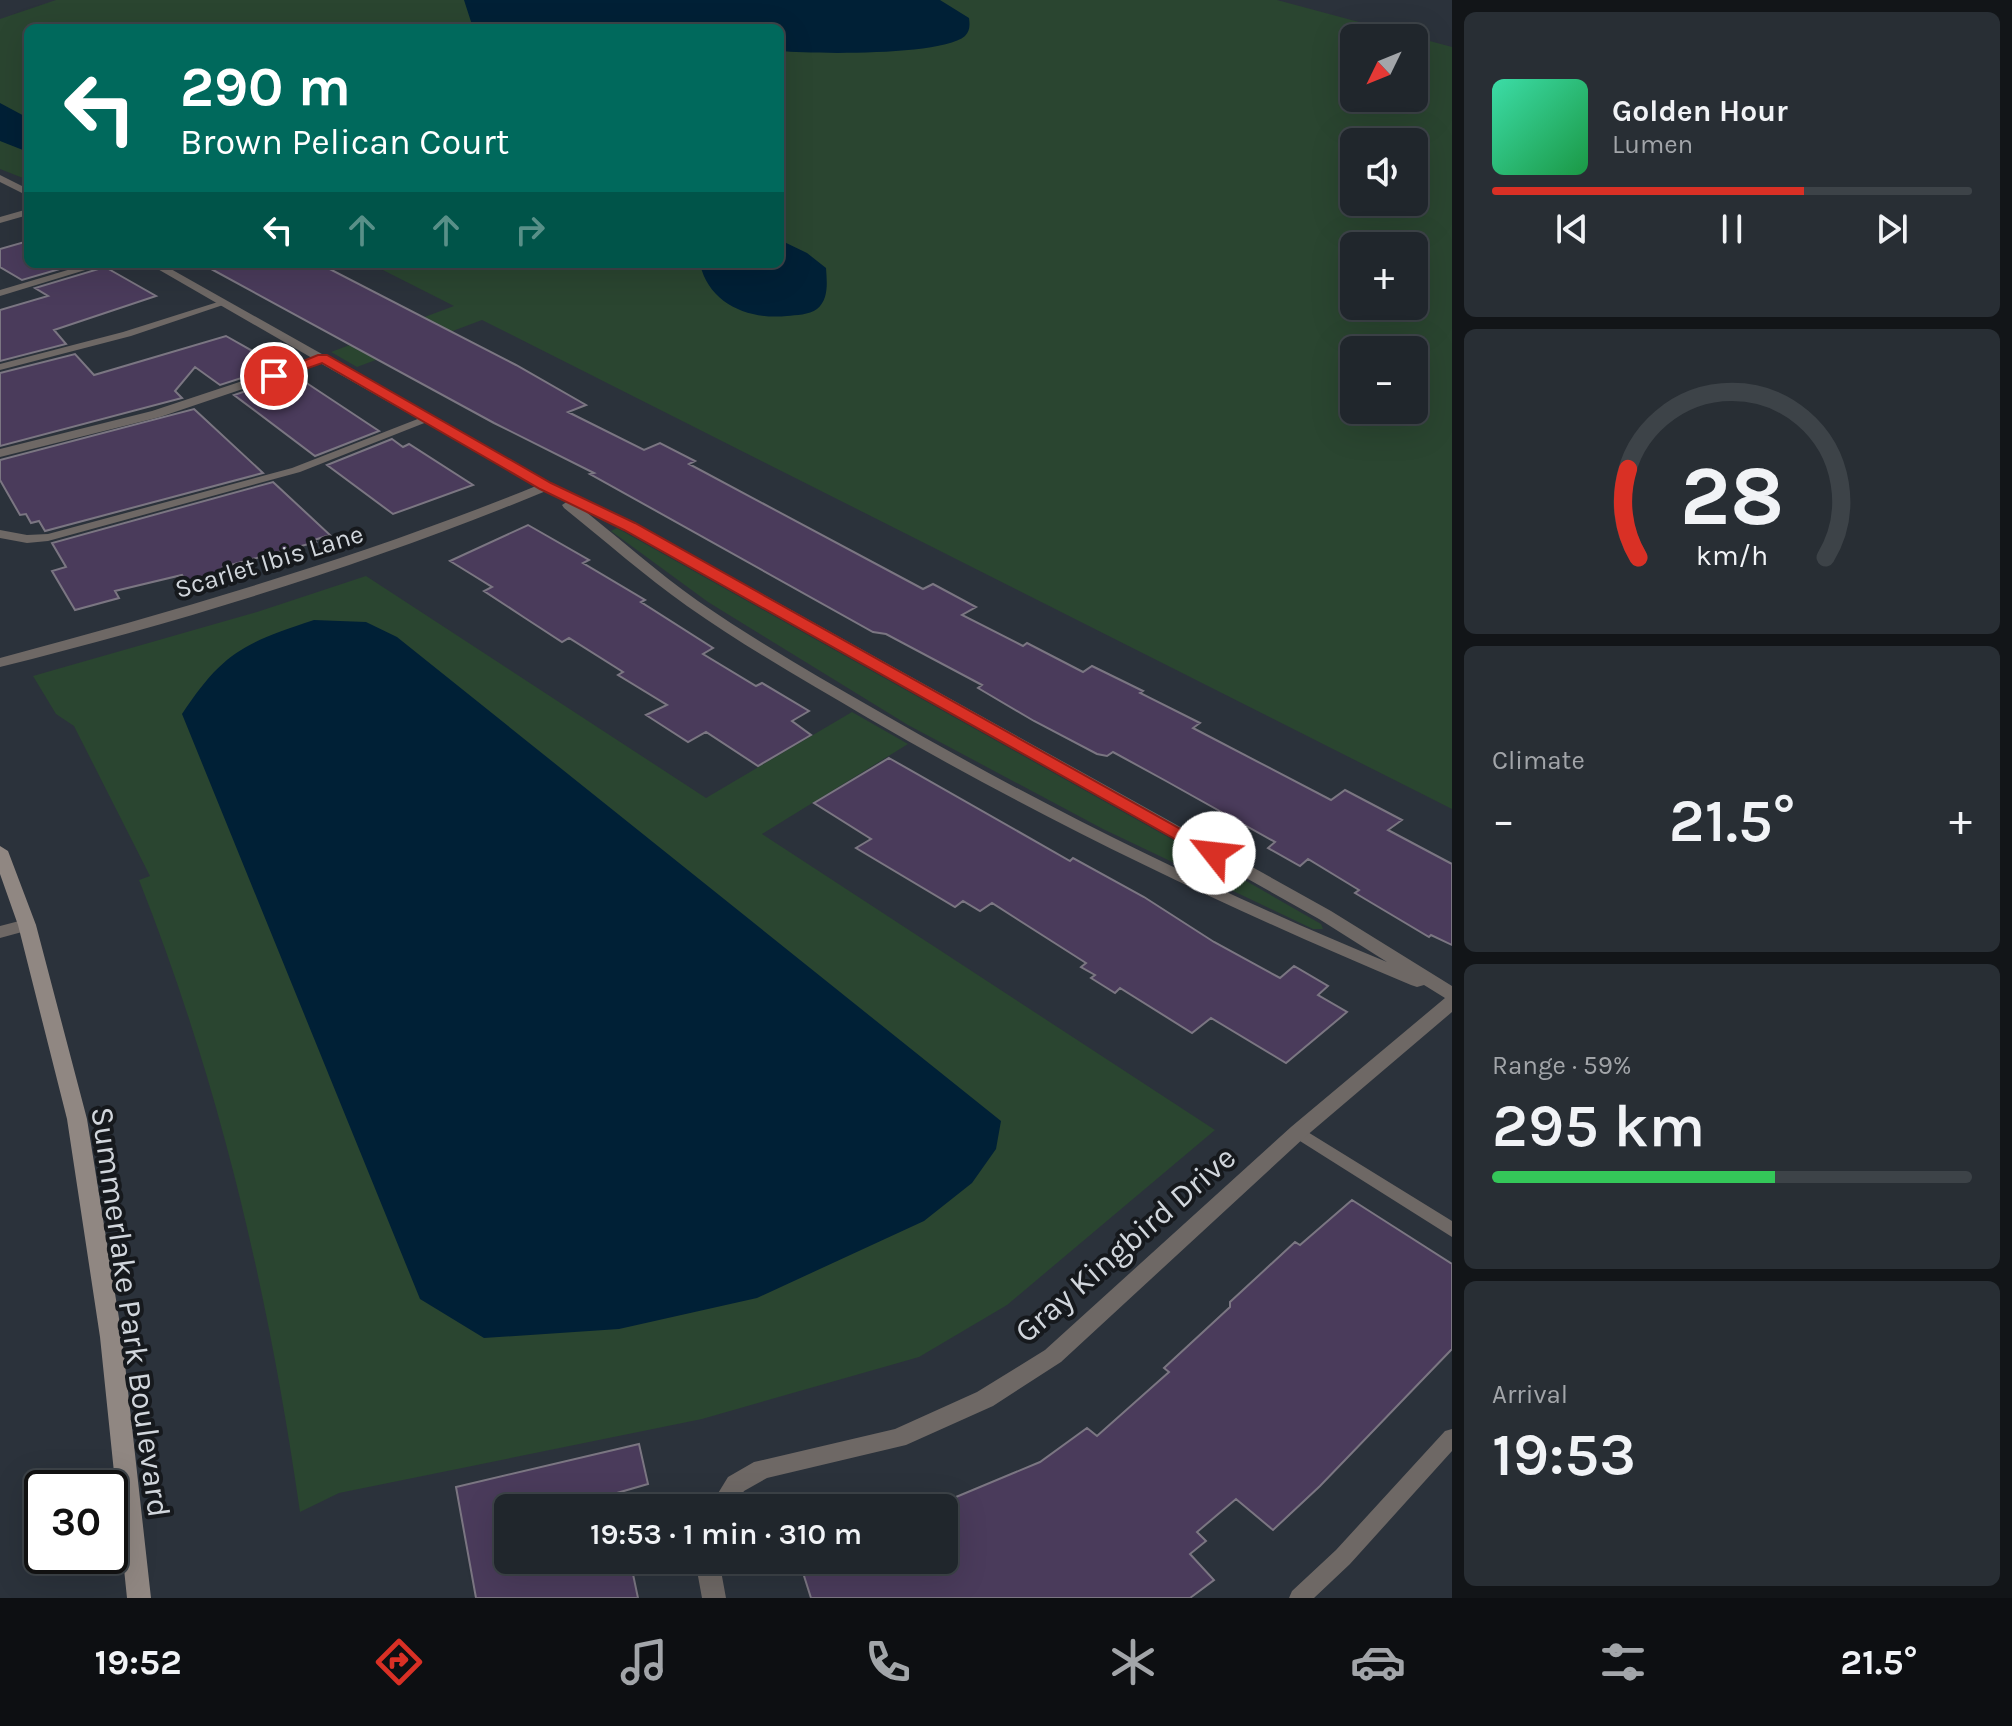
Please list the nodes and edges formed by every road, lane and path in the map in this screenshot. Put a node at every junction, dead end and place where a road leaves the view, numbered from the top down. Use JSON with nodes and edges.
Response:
{"nodes":[{"id":1,"x":0,"y":178,"type":"edge"},
{"id":2,"x":24,"y":189,"type":"edge"},
{"id":3,"x":24,"y":213,"type":"edge"},
{"id":4,"x":0,"y":220,"type":"edge"},
{"id":5,"x":86,"y":268,"type":"edge"},
{"id":6,"x":161,"y":268,"type":"edge"},
{"id":7,"x":0,"y":293,"type":"edge"},
{"id":8,"x":224,"y":303,"type":"junction"},
{"id":9,"x":323,"y":358,"type":"junction"},
{"id":10,"x":0,"y":367,"type":"edge"},
{"id":11,"x":428,"y":418,"type":"junction"},
{"id":12,"x":0,"y":453,"type":"edge"},
{"id":13,"x":546,"y":486,"type":"junction"},
{"id":14,"x":0,"y":534,"type":"edge"},
{"id":15,"x":0,"y":663,"type":"edge"},
{"id":16,"x":0,"y":851,"type":"edge"},
{"id":17,"x":27,"y":925,"type":"junction"},
{"id":18,"x":0,"y":932,"type":"edge"},
{"id":19,"x":1452,"y":994,"type":"edge"},
{"id":20,"x":1452,"y":1002,"type":"edge"},
{"id":21,"x":1298,"y":1132,"type":"junction"},
{"id":22,"x":1452,"y":1230,"type":"edge"},
{"id":23,"x":1452,"y":1437,"type":"edge"},
{"id":24,"x":730,"y":1494,"type":"edge"},
{"id":25,"x":710,"y":1574,"type":"edge"},
{"id":26,"x":139,"y":1598,"type":"edge"},
{"id":27,"x":714,"y":1598,"type":"edge"},
{"id":28,"x":1299,"y":1598,"type":"edge"}],
"edges":[{"from":1,"to":2,"type":"street"},
{"from":3,"to":4,"type":"lane"},
{"from":5,"to":7,"type":"street"},
{"from":6,"to":8,"type":"street"},
{"from":8,"to":9,"type":"street"},
{"from":8,"to":10,"type":"lane"},
{"from":9,"to":11,"type":"street"},
{"from":9,"to":12,"type":"street"},
{"from":11,"to":13,"type":"street"},
{"from":11,"to":14,"type":"lane"},
{"from":13,"to":15,"type":"street","name":"Scarlet Ibis Lane"},
{"from":13,"to":19,"type":"street"},
{"from":13,"to":19,"type":"street"},
{"from":16,"to":17,"type":"main road","name":"Summerlake Park Boulevard"},
{"from":17,"to":18,"type":"street"},
{"from":17,"to":26,"type":"main road","name":"Summerlake Park Boulevard"},
{"from":20,"to":21,"type":"street","name":"Gray Kingbird Drive"},
{"from":21,"to":22,"type":"lane"},
{"from":21,"to":24,"type":"street","name":"Gray Kingbird Drive"},
{"from":23,"to":28,"type":"lane"},
{"from":25,"to":27,"type":"street"}]}
